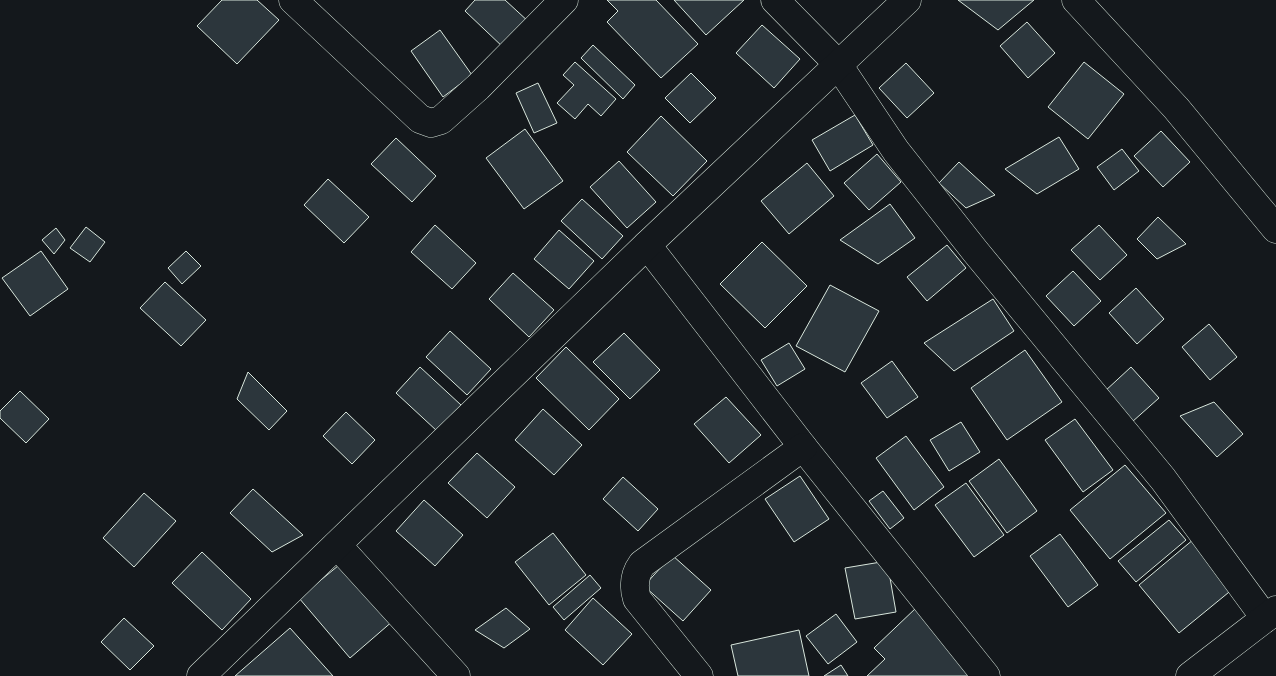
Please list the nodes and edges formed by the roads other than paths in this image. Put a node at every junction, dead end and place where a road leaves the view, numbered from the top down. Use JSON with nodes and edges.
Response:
{"nodes":[{"id":1,"x":293,"y":0,"type":"edge"},
{"id":2,"x":564,"y":0,"type":"edge"},
{"id":3,"x":775,"y":0,"type":"edge"},
{"id":4,"x":907,"y":0,"type":"edge"},
{"id":5,"x":1076,"y":0,"type":"edge"},
{"id":6,"x":837,"y":63,"type":"junction"},
{"id":7,"x":1276,"y":229,"type":"edge"},
{"id":8,"x":647,"y":245,"type":"junction"},
{"id":9,"x":803,"y":447,"type":"junction"},
{"id":10,"x":337,"y":545,"type":"junction"},
{"id":11,"x":1271,"y":614,"type":"edge"},
{"id":12,"x":1200,"y":673,"type":"edge"},
{"id":13,"x":200,"y":676,"type":"edge"},
{"id":14,"x":456,"y":676,"type":"edge"},
{"id":15,"x":699,"y":676,"type":"edge"},
{"id":16,"x":986,"y":676,"type":"edge"}],
"edges":[{"from":1,"to":2,"type":"main road"},
{"from":3,"to":6,"type":"main road"},
{"from":4,"to":6,"type":"main road"},
{"from":5,"to":7,"type":"main road"},
{"from":6,"to":8,"type":"main road"},
{"from":6,"to":11,"type":"main road"},
{"from":8,"to":9,"type":"main road"},
{"from":8,"to":10,"type":"main road"},
{"from":9,"to":15,"type":"main road"},
{"from":9,"to":16,"type":"main road"},
{"from":10,"to":13,"type":"main road"},
{"from":10,"to":14,"type":"main road"},
{"from":11,"to":12,"type":"main road"}]}
